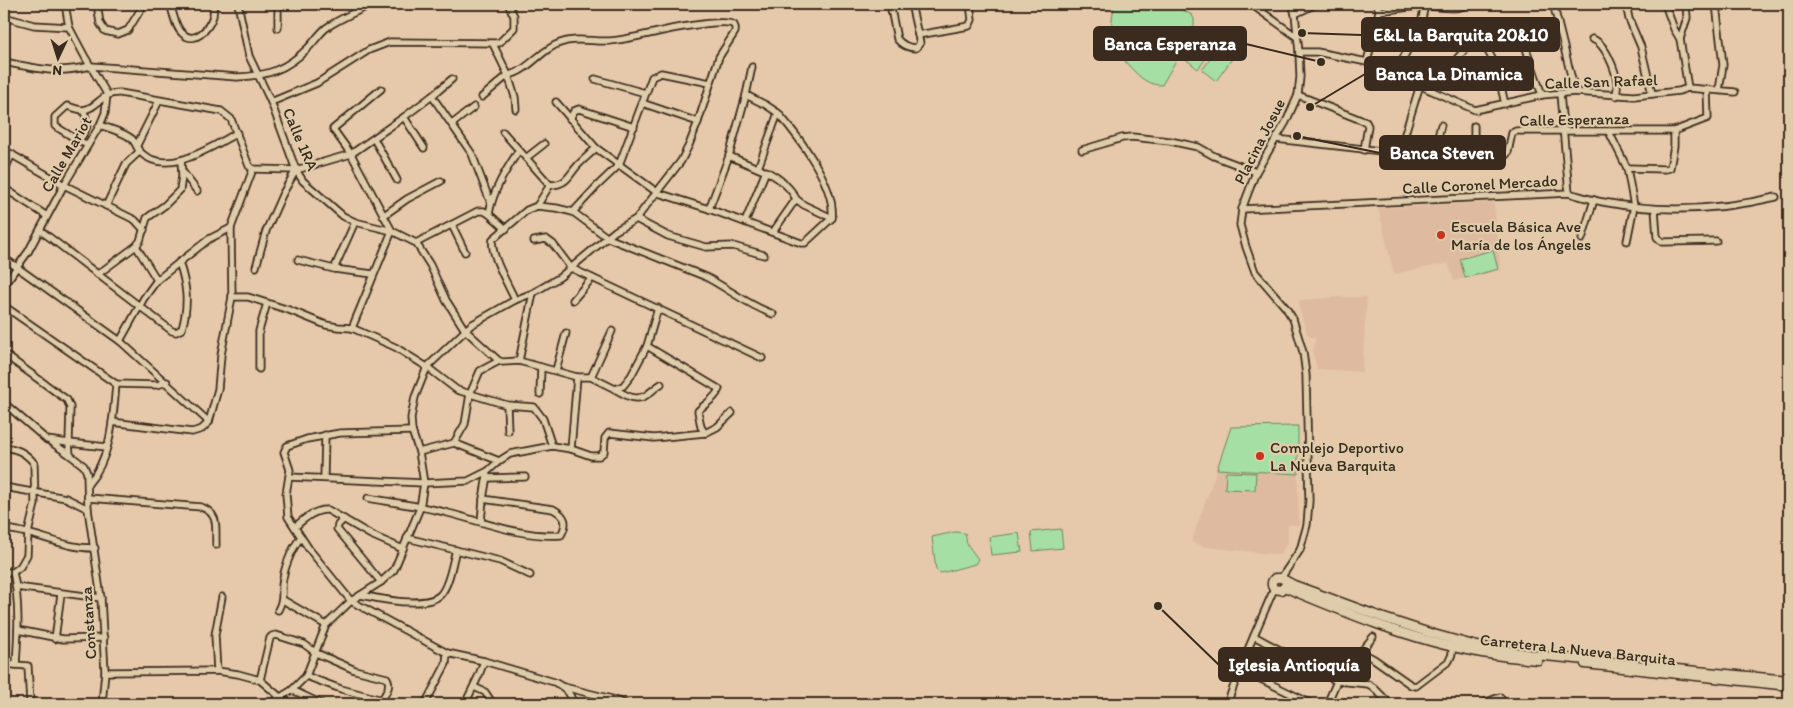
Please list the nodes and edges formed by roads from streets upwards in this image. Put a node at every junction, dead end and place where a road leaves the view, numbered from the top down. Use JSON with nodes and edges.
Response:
{"nodes":[{"id":1,"x":65,"y":4,"type":"edge"},
{"id":2,"x":97,"y":4,"type":"edge"},
{"id":3,"x":144,"y":4,"type":"edge"},
{"id":4,"x":170,"y":4,"type":"edge"},
{"id":5,"x":213,"y":4,"type":"edge"},
{"id":6,"x":238,"y":4,"type":"edge"},
{"id":7,"x":278,"y":4,"type":"edge"},
{"id":8,"x":371,"y":4,"type":"edge"},
{"id":9,"x":508,"y":4,"type":"edge"},
{"id":10,"x":890,"y":4,"type":"edge"},
{"id":11,"x":911,"y":4,"type":"edge"},
{"id":12,"x":970,"y":4,"type":"edge"},
{"id":13,"x":1251,"y":4,"type":"edge"},
{"id":14,"x":1292,"y":4,"type":"edge"},
{"id":15,"x":1316,"y":4,"type":"edge"},
{"id":16,"x":1377,"y":4,"type":"edge"},
{"id":17,"x":1467,"y":4,"type":"edge"},
{"id":18,"x":1626,"y":4,"type":"edge"},
{"id":19,"x":1686,"y":4,"type":"edge"},
{"id":20,"x":1716,"y":4,"type":"edge"},
{"id":21,"x":1425,"y":5,"type":"edge"},
{"id":22,"x":1666,"y":7,"type":"dead end"},
{"id":23,"x":1379,"y":11,"type":"junction"},
{"id":24,"x":1555,"y":11,"type":"dead end"},
{"id":25,"x":1295,"y":14,"type":"junction"},
{"id":26,"x":4,"y":17,"type":"edge"},
{"id":27,"x":69,"y":27,"type":"junction"},
{"id":28,"x":278,"y":28,"type":"dead end"},
{"id":29,"x":1520,"y":31,"type":"dead end"},
{"id":30,"x":918,"y":34,"type":"junction"},
{"id":31,"x":1297,"y":37,"type":"junction"},
{"id":32,"x":1680,"y":38,"type":"junction"},
{"id":33,"x":1592,"y":39,"type":"dead end"},
{"id":34,"x":493,"y":44,"type":"junction"},
{"id":35,"x":1300,"y":52,"type":"junction"},
{"id":36,"x":4,"y":62,"type":"edge"},
{"id":37,"x":1366,"y":62,"type":"junction"},
{"id":38,"x":90,"y":66,"type":"junction"},
{"id":39,"x":752,"y":67,"type":"dead end"},
{"id":40,"x":1395,"y":74,"type":"junction"},
{"id":41,"x":508,"y":75,"type":"junction"},
{"id":42,"x":258,"y":76,"type":"junction"},
{"id":43,"x":452,"y":79,"type":"dead end"},
{"id":44,"x":595,"y":79,"type":"dead end"},
{"id":45,"x":710,"y":83,"type":"junction"},
{"id":46,"x":1420,"y":85,"type":"junction"},
{"id":47,"x":1688,"y":88,"type":"junction"},
{"id":48,"x":381,"y":89,"type":"dead end"},
{"id":49,"x":1707,"y":89,"type":"junction"},
{"id":50,"x":1430,"y":90,"type":"junction"},
{"id":51,"x":1719,"y":90,"type":"junction"},
{"id":52,"x":1575,"y":92,"type":"junction"},
{"id":53,"x":1735,"y":92,"type":"dead end"},
{"id":54,"x":645,"y":93,"type":"junction"},
{"id":55,"x":107,"y":94,"type":"junction"},
{"id":56,"x":1560,"y":94,"type":"junction"},
{"id":57,"x":1652,"y":94,"type":"junction"},
{"id":58,"x":746,"y":95,"type":"junction"},
{"id":59,"x":1298,"y":95,"type":"junction"},
{"id":60,"x":1542,"y":95,"type":"junction"},
{"id":61,"x":432,"y":96,"type":"junction"},
{"id":62,"x":1616,"y":96,"type":"junction"},
{"id":63,"x":482,"y":97,"type":"dead end"},
{"id":64,"x":159,"y":101,"type":"junction"},
{"id":65,"x":271,"y":102,"type":"junction"},
{"id":66,"x":556,"y":102,"type":"dead end"},
{"id":67,"x":642,"y":103,"type":"junction"},
{"id":68,"x":1505,"y":104,"type":"junction"},
{"id":69,"x":474,"y":107,"type":"dead end"},
{"id":70,"x":516,"y":109,"type":"dead end"},
{"id":71,"x":83,"y":110,"type":"junction"},
{"id":72,"x":778,"y":114,"type":"junction"},
{"id":73,"x":404,"y":117,"type":"junction"},
{"id":74,"x":570,"y":119,"type":"junction"},
{"id":75,"x":698,"y":122,"type":"junction"},
{"id":76,"x":452,"y":124,"type":"junction"},
{"id":77,"x":100,"y":125,"type":"junction"},
{"id":78,"x":1441,"y":125,"type":"dead end"},
{"id":79,"x":1474,"y":126,"type":"dead end"},
{"id":80,"x":634,"y":127,"type":"junction"},
{"id":81,"x":1564,"y":131,"type":"junction"},
{"id":82,"x":1674,"y":131,"type":"junction"},
{"id":83,"x":504,"y":132,"type":"dead end"},
{"id":84,"x":1609,"y":132,"type":"junction"},
{"id":85,"x":237,"y":134,"type":"junction"},
{"id":86,"x":374,"y":139,"type":"junction"},
{"id":87,"x":1276,"y":139,"type":"junction"},
{"id":88,"x":79,"y":141,"type":"junction"},
{"id":89,"x":544,"y":144,"type":"dead end"},
{"id":90,"x":88,"y":145,"type":"junction"},
{"id":91,"x":424,"y":148,"type":"dead end"},
{"id":92,"x":596,"y":148,"type":"junction"},
{"id":93,"x":138,"y":149,"type":"junction"},
{"id":94,"x":4,"y":150,"type":"edge"},
{"id":95,"x":519,"y":150,"type":"junction"},
{"id":96,"x":1082,"y":150,"type":"dead end"},
{"id":97,"x":1364,"y":150,"type":"junction"},
{"id":98,"x":1399,"y":153,"type":"junction"},
{"id":99,"x":1434,"y":153,"type":"junction"},
{"id":100,"x":12,"y":154,"type":"junction"},
{"id":101,"x":351,"y":154,"type":"junction"},
{"id":102,"x":1474,"y":154,"type":"junction"},
{"id":103,"x":729,"y":156,"type":"junction"},
{"id":104,"x":526,"y":158,"type":"junction"},
{"id":105,"x":181,"y":160,"type":"junction"},
{"id":106,"x":619,"y":165,"type":"junction"},
{"id":107,"x":758,"y":168,"type":"junction"},
{"id":108,"x":1628,"y":168,"type":"junction"},
{"id":109,"x":253,"y":169,"type":"junction"},
{"id":110,"x":296,"y":170,"type":"junction"},
{"id":111,"x":4,"y":171,"type":"edge"},
{"id":112,"x":182,"y":171,"type":"junction"},
{"id":113,"x":766,"y":172,"type":"junction"},
{"id":114,"x":1256,"y":172,"type":"junction"},
{"id":115,"x":397,"y":180,"type":"dead end"},
{"id":116,"x":442,"y":181,"type":"dead end"},
{"id":117,"x":64,"y":185,"type":"junction"},
{"id":118,"x":550,"y":185,"type":"junction"},
{"id":119,"x":4,"y":188,"type":"edge"},
{"id":120,"x":198,"y":191,"type":"dead end"},
{"id":121,"x":658,"y":193,"type":"junction"},
{"id":122,"x":1569,"y":193,"type":"junction"},
{"id":123,"x":1776,"y":197,"type":"dead end"},
{"id":124,"x":796,"y":199,"type":"junction"},
{"id":125,"x":1594,"y":200,"type":"junction"},
{"id":126,"x":491,"y":204,"type":"junction"},
{"id":127,"x":106,"y":206,"type":"junction"},
{"id":128,"x":537,"y":206,"type":"junction"},
{"id":129,"x":1634,"y":206,"type":"junction"},
{"id":130,"x":709,"y":209,"type":"junction"},
{"id":131,"x":1242,"y":209,"type":"junction"},
{"id":132,"x":1654,"y":209,"type":"junction"},
{"id":133,"x":574,"y":212,"type":"junction"},
{"id":134,"x":489,"y":214,"type":"junction"},
{"id":135,"x":47,"y":216,"type":"junction"},
{"id":136,"x":383,"y":216,"type":"junction"},
{"id":137,"x":832,"y":218,"type":"junction"},
{"id":138,"x":636,"y":219,"type":"junction"},
{"id":139,"x":355,"y":222,"type":"junction"},
{"id":140,"x":745,"y":222,"type":"junction"},
{"id":141,"x":452,"y":225,"type":"junction"},
{"id":142,"x":231,"y":228,"type":"junction"},
{"id":143,"x":506,"y":229,"type":"junction"},
{"id":144,"x":40,"y":230,"type":"junction"},
{"id":145,"x":144,"y":230,"type":"junction"},
{"id":146,"x":392,"y":231,"type":"junction"},
{"id":147,"x":773,"y":232,"type":"junction"},
{"id":148,"x":608,"y":238,"type":"junction"},
{"id":149,"x":1582,"y":239,"type":"dead end"},
{"id":150,"x":534,"y":241,"type":"dead end"},
{"id":151,"x":1627,"y":241,"type":"dead end"},
{"id":152,"x":1716,"y":241,"type":"dead end"},
{"id":153,"x":416,"y":243,"type":"junction"},
{"id":154,"x":136,"y":246,"type":"junction"},
{"id":155,"x":465,"y":252,"type":"dead end"},
{"id":156,"x":764,"y":255,"type":"dead end"},
{"id":157,"x":4,"y":258,"type":"edge"},
{"id":158,"x":298,"y":260,"type":"dead end"},
{"id":159,"x":179,"y":262,"type":"junction"},
{"id":160,"x":256,"y":267,"type":"dead end"},
{"id":161,"x":17,"y":268,"type":"junction"},
{"id":162,"x":572,"y":268,"type":"junction"},
{"id":163,"x":334,"y":269,"type":"junction"},
{"id":164,"x":98,"y":274,"type":"junction"},
{"id":165,"x":373,"y":274,"type":"junction"},
{"id":166,"x":592,"y":278,"type":"junction"},
{"id":167,"x":157,"y":280,"type":"junction"},
{"id":168,"x":4,"y":285,"type":"edge"},
{"id":169,"x":533,"y":292,"type":"junction"},
{"id":170,"x":232,"y":297,"type":"junction"},
{"id":171,"x":515,"y":300,"type":"junction"},
{"id":172,"x":573,"y":300,"type":"dead end"},
{"id":173,"x":267,"y":303,"type":"junction"},
{"id":174,"x":4,"y":306,"type":"edge"},
{"id":175,"x":139,"y":306,"type":"junction"},
{"id":176,"x":658,"y":308,"type":"junction"},
{"id":177,"x":773,"y":314,"type":"dead end"},
{"id":178,"x":352,"y":328,"type":"junction"},
{"id":179,"x":465,"y":330,"type":"junction"},
{"id":180,"x":612,"y":332,"type":"dead end"},
{"id":181,"x":566,"y":333,"type":"dead end"},
{"id":182,"x":120,"y":341,"type":"junction"},
{"id":183,"x":647,"y":346,"type":"junction"},
{"id":184,"x":4,"y":354,"type":"edge"},
{"id":185,"x":762,"y":358,"type":"dead end"},
{"id":186,"x":498,"y":361,"type":"junction"},
{"id":187,"x":519,"y":362,"type":"junction"},
{"id":188,"x":427,"y":367,"type":"junction"},
{"id":189,"x":541,"y":367,"type":"junction"},
{"id":190,"x":258,"y":369,"type":"dead end"},
{"id":191,"x":556,"y":370,"type":"junction"},
{"id":192,"x":577,"y":376,"type":"junction"},
{"id":193,"x":591,"y":377,"type":"junction"},
{"id":194,"x":167,"y":382,"type":"junction"},
{"id":195,"x":116,"y":384,"type":"junction"},
{"id":196,"x":661,"y":384,"type":"dead end"},
{"id":197,"x":615,"y":388,"type":"junction"},
{"id":198,"x":470,"y":394,"type":"junction"},
{"id":199,"x":540,"y":394,"type":"dead end"},
{"id":200,"x":4,"y":403,"type":"edge"},
{"id":201,"x":507,"y":405,"type":"junction"},
{"id":202,"x":732,"y":413,"type":"dead end"},
{"id":203,"x":112,"y":422,"type":"junction"},
{"id":204,"x":209,"y":422,"type":"junction"},
{"id":205,"x":508,"y":430,"type":"dead end"},
{"id":206,"x":412,"y":431,"type":"junction"},
{"id":207,"x":705,"y":433,"type":"junction"},
{"id":208,"x":325,"y":435,"type":"junction"},
{"id":209,"x":50,"y":441,"type":"junction"},
{"id":210,"x":69,"y":443,"type":"junction"},
{"id":211,"x":454,"y":443,"type":"junction"},
{"id":212,"x":552,"y":446,"type":"junction"},
{"id":213,"x":4,"y":447,"type":"edge"},
{"id":214,"x":107,"y":447,"type":"junction"},
{"id":215,"x":571,"y":449,"type":"junction"},
{"id":216,"x":419,"y":452,"type":"junction"},
{"id":217,"x":70,"y":455,"type":"junction"},
{"id":218,"x":499,"y":461,"type":"junction"},
{"id":219,"x":487,"y":474,"type":"junction"},
{"id":220,"x":289,"y":477,"type":"junction"},
{"id":221,"x":525,"y":477,"type":"dead end"},
{"id":222,"x":324,"y":478,"type":"junction"},
{"id":223,"x":424,"y":483,"type":"junction"},
{"id":224,"x":88,"y":484,"type":"junction"},
{"id":225,"x":4,"y":487,"type":"edge"},
{"id":226,"x":35,"y":492,"type":"junction"},
{"id":227,"x":88,"y":498,"type":"junction"},
{"id":228,"x":368,"y":498,"type":"dead end"},
{"id":229,"x":483,"y":499,"type":"junction"},
{"id":230,"x":420,"y":508,"type":"junction"},
{"id":231,"x":88,"y":509,"type":"junction"},
{"id":232,"x":344,"y":519,"type":"junction"},
{"id":233,"x":481,"y":522,"type":"junction"},
{"id":234,"x":295,"y":527,"type":"junction"},
{"id":235,"x":4,"y":529,"type":"edge"},
{"id":236,"x":28,"y":534,"type":"junction"},
{"id":237,"x":301,"y":537,"type":"junction"},
{"id":238,"x":407,"y":538,"type":"junction"},
{"id":239,"x":216,"y":545,"type":"dead end"},
{"id":240,"x":95,"y":548,"type":"junction"},
{"id":241,"x":403,"y":549,"type":"junction"},
{"id":242,"x":456,"y":550,"type":"junction"},
{"id":243,"x":4,"y":572,"type":"edge"},
{"id":244,"x":13,"y":572,"type":"junction"},
{"id":245,"x":530,"y":574,"type":"dead end"},
{"id":246,"x":381,"y":582,"type":"junction"},
{"id":247,"x":1283,"y":582,"type":"junction"},
{"id":248,"x":16,"y":587,"type":"junction"},
{"id":249,"x":1274,"y":589,"type":"junction"},
{"id":250,"x":61,"y":594,"type":"junction"},
{"id":251,"x":361,"y":595,"type":"junction"},
{"id":252,"x":222,"y":597,"type":"dead end"},
{"id":253,"x":101,"y":598,"type":"junction"},
{"id":254,"x":283,"y":600,"type":"junction"},
{"id":255,"x":351,"y":601,"type":"junction"},
{"id":256,"x":278,"y":610,"type":"dead end"},
{"id":257,"x":326,"y":625,"type":"junction"},
{"id":258,"x":18,"y":630,"type":"junction"},
{"id":259,"x":1254,"y":636,"type":"junction"},
{"id":260,"x":1373,"y":636,"type":"dead end"},
{"id":261,"x":104,"y":638,"type":"junction"},
{"id":262,"x":55,"y":639,"type":"junction"},
{"id":263,"x":1452,"y":646,"type":"junction"},
{"id":264,"x":1476,"y":649,"type":"junction"},
{"id":265,"x":1360,"y":652,"type":"junction"},
{"id":266,"x":316,"y":653,"type":"junction"},
{"id":267,"x":447,"y":653,"type":"junction"},
{"id":268,"x":1534,"y":657,"type":"junction"},
{"id":269,"x":484,"y":661,"type":"junction"},
{"id":270,"x":4,"y":664,"type":"edge"},
{"id":271,"x":16,"y":665,"type":"junction"},
{"id":272,"x":1240,"y":669,"type":"junction"},
{"id":273,"x":217,"y":671,"type":"junction"},
{"id":274,"x":105,"y":672,"type":"junction"},
{"id":275,"x":306,"y":676,"type":"junction"},
{"id":276,"x":260,"y":680,"type":"junction"},
{"id":277,"x":1789,"y":680,"type":"edge"},
{"id":278,"x":1337,"y":681,"type":"junction"},
{"id":279,"x":1789,"y":686,"type":"edge"},
{"id":280,"x":474,"y":687,"type":"junction"},
{"id":281,"x":564,"y":687,"type":"junction"},
{"id":282,"x":292,"y":690,"type":"junction"},
{"id":283,"x":280,"y":697,"type":"junction"},
{"id":284,"x":30,"y":704,"type":"edge"},
{"id":285,"x":102,"y":704,"type":"edge"},
{"id":286,"x":269,"y":704,"type":"edge"},
{"id":287,"x":322,"y":704,"type":"edge"},
{"id":288,"x":425,"y":704,"type":"edge"},
{"id":289,"x":465,"y":704,"type":"edge"},
{"id":290,"x":493,"y":704,"type":"edge"},
{"id":291,"x":573,"y":704,"type":"edge"},
{"id":292,"x":626,"y":704,"type":"edge"},
{"id":293,"x":1227,"y":704,"type":"edge"},
{"id":294,"x":1312,"y":704,"type":"edge"},
{"id":295,"x":1328,"y":704,"type":"edge"},
{"id":296,"x":1390,"y":704,"type":"edge"},
{"id":297,"x":1481,"y":704,"type":"edge"},
{"id":298,"x":1504,"y":704,"type":"edge"}],
"edges":[{"from":1,"to":27,"type":"street"},
{"from":2,"to":3,"type":"street"},
{"from":4,"to":5,"type":"street"},
{"from":6,"to":42,"type":"street","name":"Calle 1RA"},
{"from":7,"to":28,"type":"street"},
{"from":8,"to":42,"type":"street"},
{"from":9,"to":34,"type":"street"},
{"from":10,"to":30,"type":"street"},
{"from":11,"to":30,"type":"street"},
{"from":12,"to":30,"type":"street"},
{"from":13,"to":31,"type":"street"},
{"from":14,"to":25,"type":"street","name":"Placina Josue"},
{"from":15,"to":25,"type":"street"},
{"from":16,"to":23,"type":"street"},
{"from":17,"to":21,"type":"street"},
{"from":18,"to":57,"type":"street"},
{"from":19,"to":32,"type":"street"},
{"from":20,"to":51,"type":"street"},
{"from":21,"to":23,"type":"street"},
{"from":21,"to":40,"type":"street"},
{"from":22,"to":32,"type":"street"},
{"from":23,"to":37,"type":"street"},
{"from":24,"to":52,"type":"street"},
{"from":25,"to":31,"type":"street","name":"Placina Josue"},
{"from":26,"to":27,"type":"street"},
{"from":27,"to":38,"type":"street"},
{"from":29,"to":60,"type":"street"},
{"from":31,"to":35,"type":"street","name":"Placina Josue"},
{"from":32,"to":47,"type":"street"},
{"from":33,"to":62,"type":"street"},
{"from":34,"to":41,"type":"street"},
{"from":34,"to":65,"type":"street"},
{"from":35,"to":37,"type":"street","name":"Calle San Rafael"},
{"from":35,"to":59,"type":"street","name":"Placina Josue"},
{"from":36,"to":38,"type":"street"},
{"from":37,"to":40,"type":"street","name":"Calle San Rafael"},
{"from":38,"to":42,"type":"street"},
{"from":38,"to":55,"type":"street"},
{"from":39,"to":58,"type":"street"},
{"from":40,"to":46,"type":"street","name":"Calle San Rafael"},
{"from":41,"to":45,"type":"street"},
{"from":41,"to":63,"type":"street"},
{"from":41,"to":70,"type":"street"},
{"from":42,"to":65,"type":"street","name":"Calle 1RA"},
{"from":43,"to":61,"type":"street"},
{"from":44,"to":54,"type":"street"},
{"from":45,"to":54,"type":"street"},
{"from":45,"to":75,"type":"street"},
{"from":46,"to":50,"type":"street","name":"Calle San Rafael"},
{"from":46,"to":98,"type":"street"},
{"from":47,"to":49,"type":"street","name":"Calle San Rafael"},
{"from":47,"to":57,"type":"street","name":"Calle San Rafael"},
{"from":48,"to":101,"type":"street"},
{"from":49,"to":51,"type":"street","name":"Calle San Rafael"},
{"from":49,"to":82,"type":"street","name":"Calle Esperanza"},
{"from":50,"to":68,"type":"street","name":"Calle San Rafael"},
{"from":50,"to":68,"type":"street"},
{"from":51,"to":53,"type":"street","name":"Calle San Rafael"},
{"from":52,"to":56,"type":"street","name":"Calle San Rafael"},
{"from":52,"to":62,"type":"street","name":"Calle San Rafael"},
{"from":54,"to":67,"type":"street"},
{"from":55,"to":64,"type":"street"},
{"from":55,"to":71,"type":"street"},
{"from":55,"to":77,"type":"street","name":"Calle Mariot"},
{"from":56,"to":60,"type":"street","name":"Calle San Rafael"},
{"from":56,"to":81,"type":"street"},
{"from":57,"to":62,"type":"street","name":"Calle San Rafael"},
{"from":58,"to":72,"type":"street"},
{"from":58,"to":103,"type":"street"},
{"from":59,"to":87,"type":"street","name":"Placina Josue"},
{"from":59,"to":97,"type":"street"},
{"from":60,"to":68,"type":"street","name":"Calle San Rafael"},
{"from":61,"to":73,"type":"street"},
{"from":61,"to":76,"type":"street"},
{"from":64,"to":85,"type":"street"},
{"from":64,"to":93,"type":"street"},
{"from":65,"to":110,"type":"street","name":"Calle 1RA"},
{"from":66,"to":74,"type":"street"},
{"from":67,"to":75,"type":"street"},
{"from":67,"to":80,"type":"street"},
{"from":69,"to":76,"type":"street"},
{"from":71,"to":88,"type":"street"},
{"from":71,"to":88,"type":"street"},
{"from":72,"to":107,"type":"street"},
{"from":72,"to":137,"type":"street"},
{"from":73,"to":86,"type":"street"},
{"from":73,"to":91,"type":"street"},
{"from":74,"to":80,"type":"street"},
{"from":74,"to":92,"type":"street"},
{"from":75,"to":121,"type":"street"},
{"from":76,"to":126,"type":"street"},
{"from":77,"to":90,"type":"street","name":"Calle Mariot"},
{"from":77,"to":93,"type":"street"},
{"from":78,"to":99,"type":"street"},
{"from":79,"to":102,"type":"street"},
{"from":80,"to":106,"type":"street"},
{"from":81,"to":84,"type":"street","name":"Calle Esperanza"},
{"from":81,"to":102,"type":"street","name":"Calle Esperanza"},
{"from":81,"to":122,"type":"street"},
{"from":82,"to":84,"type":"street","name":"Calle Esperanza"},
{"from":82,"to":108,"type":"street"},
{"from":83,"to":95,"type":"street"},
{"from":84,"to":108,"type":"street"},
{"from":85,"to":105,"type":"street"},
{"from":85,"to":109,"type":"street"},
{"from":86,"to":101,"type":"street"},
{"from":86,"to":115,"type":"street"},
{"from":87,"to":97,"type":"street","name":"Calle Esperanza"},
{"from":87,"to":114,"type":"street","name":"Placina Josue"},
{"from":88,"to":90,"type":"street"},
{"from":89,"to":104,"type":"street"},
{"from":90,"to":117,"type":"street","name":"Calle Mariot"},
{"from":92,"to":106,"type":"street"},
{"from":92,"to":118,"type":"street"},
{"from":93,"to":105,"type":"street"},
{"from":93,"to":127,"type":"street"},
{"from":94,"to":100,"type":"street"},
{"from":95,"to":104,"type":"street"},
{"from":95,"to":126,"type":"street"},
{"from":96,"to":114,"type":"street"},
{"from":97,"to":98,"type":"street","name":"Calle Esperanza"},
{"from":98,"to":99,"type":"street","name":"Calle Esperanza"},
{"from":99,"to":102,"type":"street","name":"Calle Esperanza"},
{"from":100,"to":111,"type":"street"},
{"from":100,"to":117,"type":"street"},
{"from":101,"to":110,"type":"street"},
{"from":101,"to":136,"type":"street"},
{"from":103,"to":107,"type":"street"},
{"from":103,"to":130,"type":"street"},
{"from":104,"to":118,"type":"street"},
{"from":105,"to":112,"type":"street"},
{"from":106,"to":121,"type":"street"},
{"from":106,"to":133,"type":"street"},
{"from":107,"to":113,"type":"street"},
{"from":108,"to":129,"type":"street"},
{"from":109,"to":110,"type":"street"},
{"from":109,"to":142,"type":"street"},
{"from":110,"to":139,"type":"street","name":"Calle 1RA"},
{"from":110,"to":160,"type":"street"},
{"from":112,"to":120,"type":"street"},
{"from":112,"to":145,"type":"street"},
{"from":113,"to":124,"type":"street"},
{"from":113,"to":140,"type":"street"},
{"from":114,"to":131,"type":"street","name":"Placina Josue"},
{"from":116,"to":136,"type":"street"},
{"from":117,"to":127,"type":"street"},
{"from":117,"to":135,"type":"street","name":"Calle Mariot"},
{"from":118,"to":128,"type":"street"},
{"from":119,"to":135,"type":"street"},
{"from":121,"to":130,"type":"street"},
{"from":121,"to":138,"type":"street"},
{"from":122,"to":125,"type":"street","name":"Calle Coronel Mercado"},
{"from":122,"to":131,"type":"street","name":"Calle Coronel Mercado"},
{"from":123,"to":132,"type":"street","name":"Calle Coronel Mercado"},
{"from":124,"to":137,"type":"street"},
{"from":124,"to":147,"type":"street"},
{"from":125,"to":129,"type":"street","name":"Calle Coronel Mercado"},
{"from":125,"to":149,"type":"street"},
{"from":126,"to":134,"type":"street"},
{"from":127,"to":145,"type":"street"},
{"from":128,"to":133,"type":"street"},
{"from":128,"to":143,"type":"street"},
{"from":129,"to":132,"type":"street","name":"Calle Coronel Mercado"},
{"from":129,"to":151,"type":"street"},
{"from":130,"to":140,"type":"street"},
{"from":131,"to":247,"type":"street","name":"Placina Josue"},
{"from":132,"to":152,"type":"street"},
{"from":133,"to":148,"type":"street"},
{"from":134,"to":141,"type":"street"},
{"from":134,"to":143,"type":"street"},
{"from":135,"to":144,"type":"street","name":"Calle Mariot"},
{"from":136,"to":146,"type":"street"},
{"from":137,"to":147,"type":"street"},
{"from":138,"to":148,"type":"street"},
{"from":138,"to":156,"type":"street"},
{"from":139,"to":146,"type":"street","name":"Calle 1RA"},
{"from":139,"to":163,"type":"street"},
{"from":140,"to":147,"type":"street"},
{"from":141,"to":153,"type":"street"},
{"from":141,"to":155,"type":"street"},
{"from":142,"to":159,"type":"street"},
{"from":142,"to":170,"type":"street"},
{"from":143,"to":171,"type":"street"},
{"from":144,"to":161,"type":"street","name":"Calle Mariot"},
{"from":144,"to":164,"type":"street"},
{"from":145,"to":154,"type":"street"},
{"from":146,"to":153,"type":"street","name":"Calle 1RA"},
{"from":146,"to":165,"type":"street"},
{"from":148,"to":162,"type":"street"},
{"from":148,"to":177,"type":"street"},
{"from":150,"to":162,"type":"street"},
{"from":153,"to":179,"type":"street"},
{"from":154,"to":164,"type":"street"},
{"from":154,"to":167,"type":"street"},
{"from":157,"to":161,"type":"street"},
{"from":158,"to":163,"type":"street"},
{"from":159,"to":167,"type":"street"},
{"from":159,"to":175,"type":"street"},
{"from":161,"to":168,"type":"street","name":"Calle Mariot"},
{"from":161,"to":182,"type":"street"},
{"from":162,"to":166,"type":"street"},
{"from":162,"to":169,"type":"street"},
{"from":163,"to":165,"type":"street"},
{"from":164,"to":175,"type":"street"},
{"from":165,"to":178,"type":"street"},
{"from":166,"to":172,"type":"street"},
{"from":166,"to":176,"type":"street"},
{"from":167,"to":175,"type":"street"},
{"from":169,"to":171,"type":"street"},
{"from":169,"to":187,"type":"street"},
{"from":170,"to":173,"type":"street"},
{"from":170,"to":204,"type":"street"},
{"from":171,"to":179,"type":"street"},
{"from":173,"to":178,"type":"street"},
{"from":173,"to":190,"type":"street"},
{"from":174,"to":195,"type":"street"},
{"from":175,"to":182,"type":"street"},
{"from":176,"to":183,"type":"street"},
{"from":176,"to":185,"type":"street"},
{"from":178,"to":188,"type":"street"},
{"from":179,"to":186,"type":"street"},
{"from":179,"to":188,"type":"street"},
{"from":180,"to":193,"type":"street"},
{"from":181,"to":191,"type":"street"},
{"from":182,"to":194,"type":"street"},
{"from":183,"to":197,"type":"street"},
{"from":183,"to":207,"type":"street"},
{"from":184,"to":210,"type":"street"},
{"from":186,"to":187,"type":"street"},
{"from":186,"to":198,"type":"street"},
{"from":187,"to":189,"type":"street"},
{"from":188,"to":198,"type":"street"},
{"from":188,"to":206,"type":"street"},
{"from":189,"to":191,"type":"street"},
{"from":189,"to":199,"type":"street"},
{"from":191,"to":192,"type":"street"},
{"from":192,"to":193,"type":"street"},
{"from":192,"to":215,"type":"street"},
{"from":193,"to":197,"type":"street"},
{"from":194,"to":195,"type":"street"},
{"from":194,"to":204,"type":"street"},
{"from":195,"to":203,"type":"street"},
{"from":196,"to":197,"type":"street"},
{"from":198,"to":201,"type":"street"},
{"from":198,"to":211,"type":"street"},
{"from":200,"to":209,"type":"street"},
{"from":201,"to":205,"type":"street"},
{"from":201,"to":212,"type":"street"},
{"from":202,"to":207,"type":"street"},
{"from":203,"to":204,"type":"street"},
{"from":203,"to":214,"type":"street"},
{"from":206,"to":208,"type":"street"},
{"from":206,"to":216,"type":"street"},
{"from":207,"to":215,"type":"street"},
{"from":208,"to":220,"type":"street"},
{"from":208,"to":222,"type":"street"},
{"from":209,"to":210,"type":"street"},
{"from":209,"to":217,"type":"street"},
{"from":210,"to":214,"type":"street"},
{"from":210,"to":217,"type":"street"},
{"from":211,"to":216,"type":"street"},
{"from":211,"to":218,"type":"street"},
{"from":212,"to":215,"type":"street"},
{"from":212,"to":218,"type":"street"},
{"from":213,"to":226,"type":"street"},
{"from":214,"to":224,"type":"street"},
{"from":216,"to":223,"type":"street"},
{"from":217,"to":224,"type":"street"},
{"from":218,"to":219,"type":"street"},
{"from":219,"to":221,"type":"street"},
{"from":219,"to":223,"type":"street"},
{"from":219,"to":229,"type":"street"},
{"from":220,"to":222,"type":"street"},
{"from":220,"to":234,"type":"street"},
{"from":222,"to":223,"type":"street"},
{"from":223,"to":230,"type":"street"},
{"from":224,"to":227,"type":"street","name":"Constanza"},
{"from":225,"to":226,"type":"street"},
{"from":226,"to":231,"type":"street"},
{"from":226,"to":236,"type":"street"},
{"from":227,"to":231,"type":"street","name":"Constanza"},
{"from":227,"to":239,"type":"street"},
{"from":228,"to":230,"type":"street"},
{"from":229,"to":233,"type":"street"},
{"from":229,"to":233,"type":"street"},
{"from":230,"to":233,"type":"street"},
{"from":230,"to":238,"type":"street"},
{"from":231,"to":240,"type":"street","name":"Constanza"},
{"from":232,"to":234,"type":"street"},
{"from":232,"to":241,"type":"street"},
{"from":232,"to":246,"type":"street"},
{"from":234,"to":237,"type":"street"},
{"from":235,"to":236,"type":"street"},
{"from":236,"to":240,"type":"street"},
{"from":236,"to":244,"type":"street"},
{"from":237,"to":254,"type":"street"},
{"from":237,"to":255,"type":"street"},
{"from":238,"to":241,"type":"street"},
{"from":238,"to":242,"type":"street"},
{"from":240,"to":253,"type":"street","name":"Constanza"},
{"from":241,"to":246,"type":"street"},
{"from":242,"to":245,"type":"street"},
{"from":242,"to":251,"type":"street"},
{"from":243,"to":244,"type":"street"},
{"from":244,"to":248,"type":"street"},
{"from":246,"to":251,"type":"street"},
{"from":247,"to":249,"type":"street"},
{"from":247,"to":249,"type":"street"},
{"from":247,"to":263,"type":"street","name":"Carretera La Nueva Barquita"},
{"from":247,"to":264,"type":"street","name":"Carretera La Nueva Barquita"},
{"from":248,"to":250,"type":"street"},
{"from":248,"to":258,"type":"street"},
{"from":249,"to":259,"type":"street"},
{"from":250,"to":253,"type":"street"},
{"from":250,"to":262,"type":"street"},
{"from":251,"to":255,"type":"street"},
{"from":252,"to":273,"type":"street"},
{"from":253,"to":261,"type":"street","name":"Constanza"},
{"from":254,"to":256,"type":"street"},
{"from":254,"to":257,"type":"street"},
{"from":255,"to":257,"type":"street"},
{"from":255,"to":267,"type":"street"},
{"from":257,"to":266,"type":"street"},
{"from":258,"to":262,"type":"street"},
{"from":258,"to":271,"type":"street"},
{"from":259,"to":272,"type":"street"},
{"from":259,"to":278,"type":"street"},
{"from":260,"to":265,"type":"street"},
{"from":261,"to":262,"type":"street"},
{"from":261,"to":274,"type":"street","name":"Constanza"},
{"from":263,"to":264,"type":"street","name":"Carretera La Nueva Barquita"},
{"from":263,"to":265,"type":"street"},
{"from":264,"to":268,"type":"street","name":"Carretera La Nueva Barquita"},
{"from":265,"to":278,"type":"street"},
{"from":266,"to":275,"type":"street"},
{"from":266,"to":275,"type":"street"},
{"from":266,"to":276,"type":"street"},
{"from":267,"to":269,"type":"street"},
{"from":267,"to":288,"type":"street"},
{"from":268,"to":277,"type":"street","name":"Carretera La Nueva Barquita"},
{"from":268,"to":279,"type":"street","name":"Carretera La Nueva Barquita"},
{"from":269,"to":280,"type":"street"},
{"from":269,"to":281,"type":"street"},
{"from":270,"to":271,"type":"street"},
{"from":271,"to":284,"type":"street"},
{"from":272,"to":293,"type":"street"},
{"from":272,"to":294,"type":"street"},
{"from":273,"to":274,"type":"street","name":"Constanza"},
{"from":273,"to":276,"type":"street","name":"Constanza"},
{"from":274,"to":285,"type":"street"},
{"from":275,"to":282,"type":"street"},
{"from":276,"to":283,"type":"street","name":"Constanza"},
{"from":278,"to":295,"type":"street"},
{"from":278,"to":296,"type":"street"},
{"from":280,"to":289,"type":"street"},
{"from":280,"to":290,"type":"street"},
{"from":281,"to":291,"type":"street"},
{"from":281,"to":292,"type":"street"},
{"from":282,"to":283,"type":"street"},
{"from":282,"to":287,"type":"street"},
{"from":283,"to":286,"type":"street"},
{"from":297,"to":298,"type":"street"}]}
